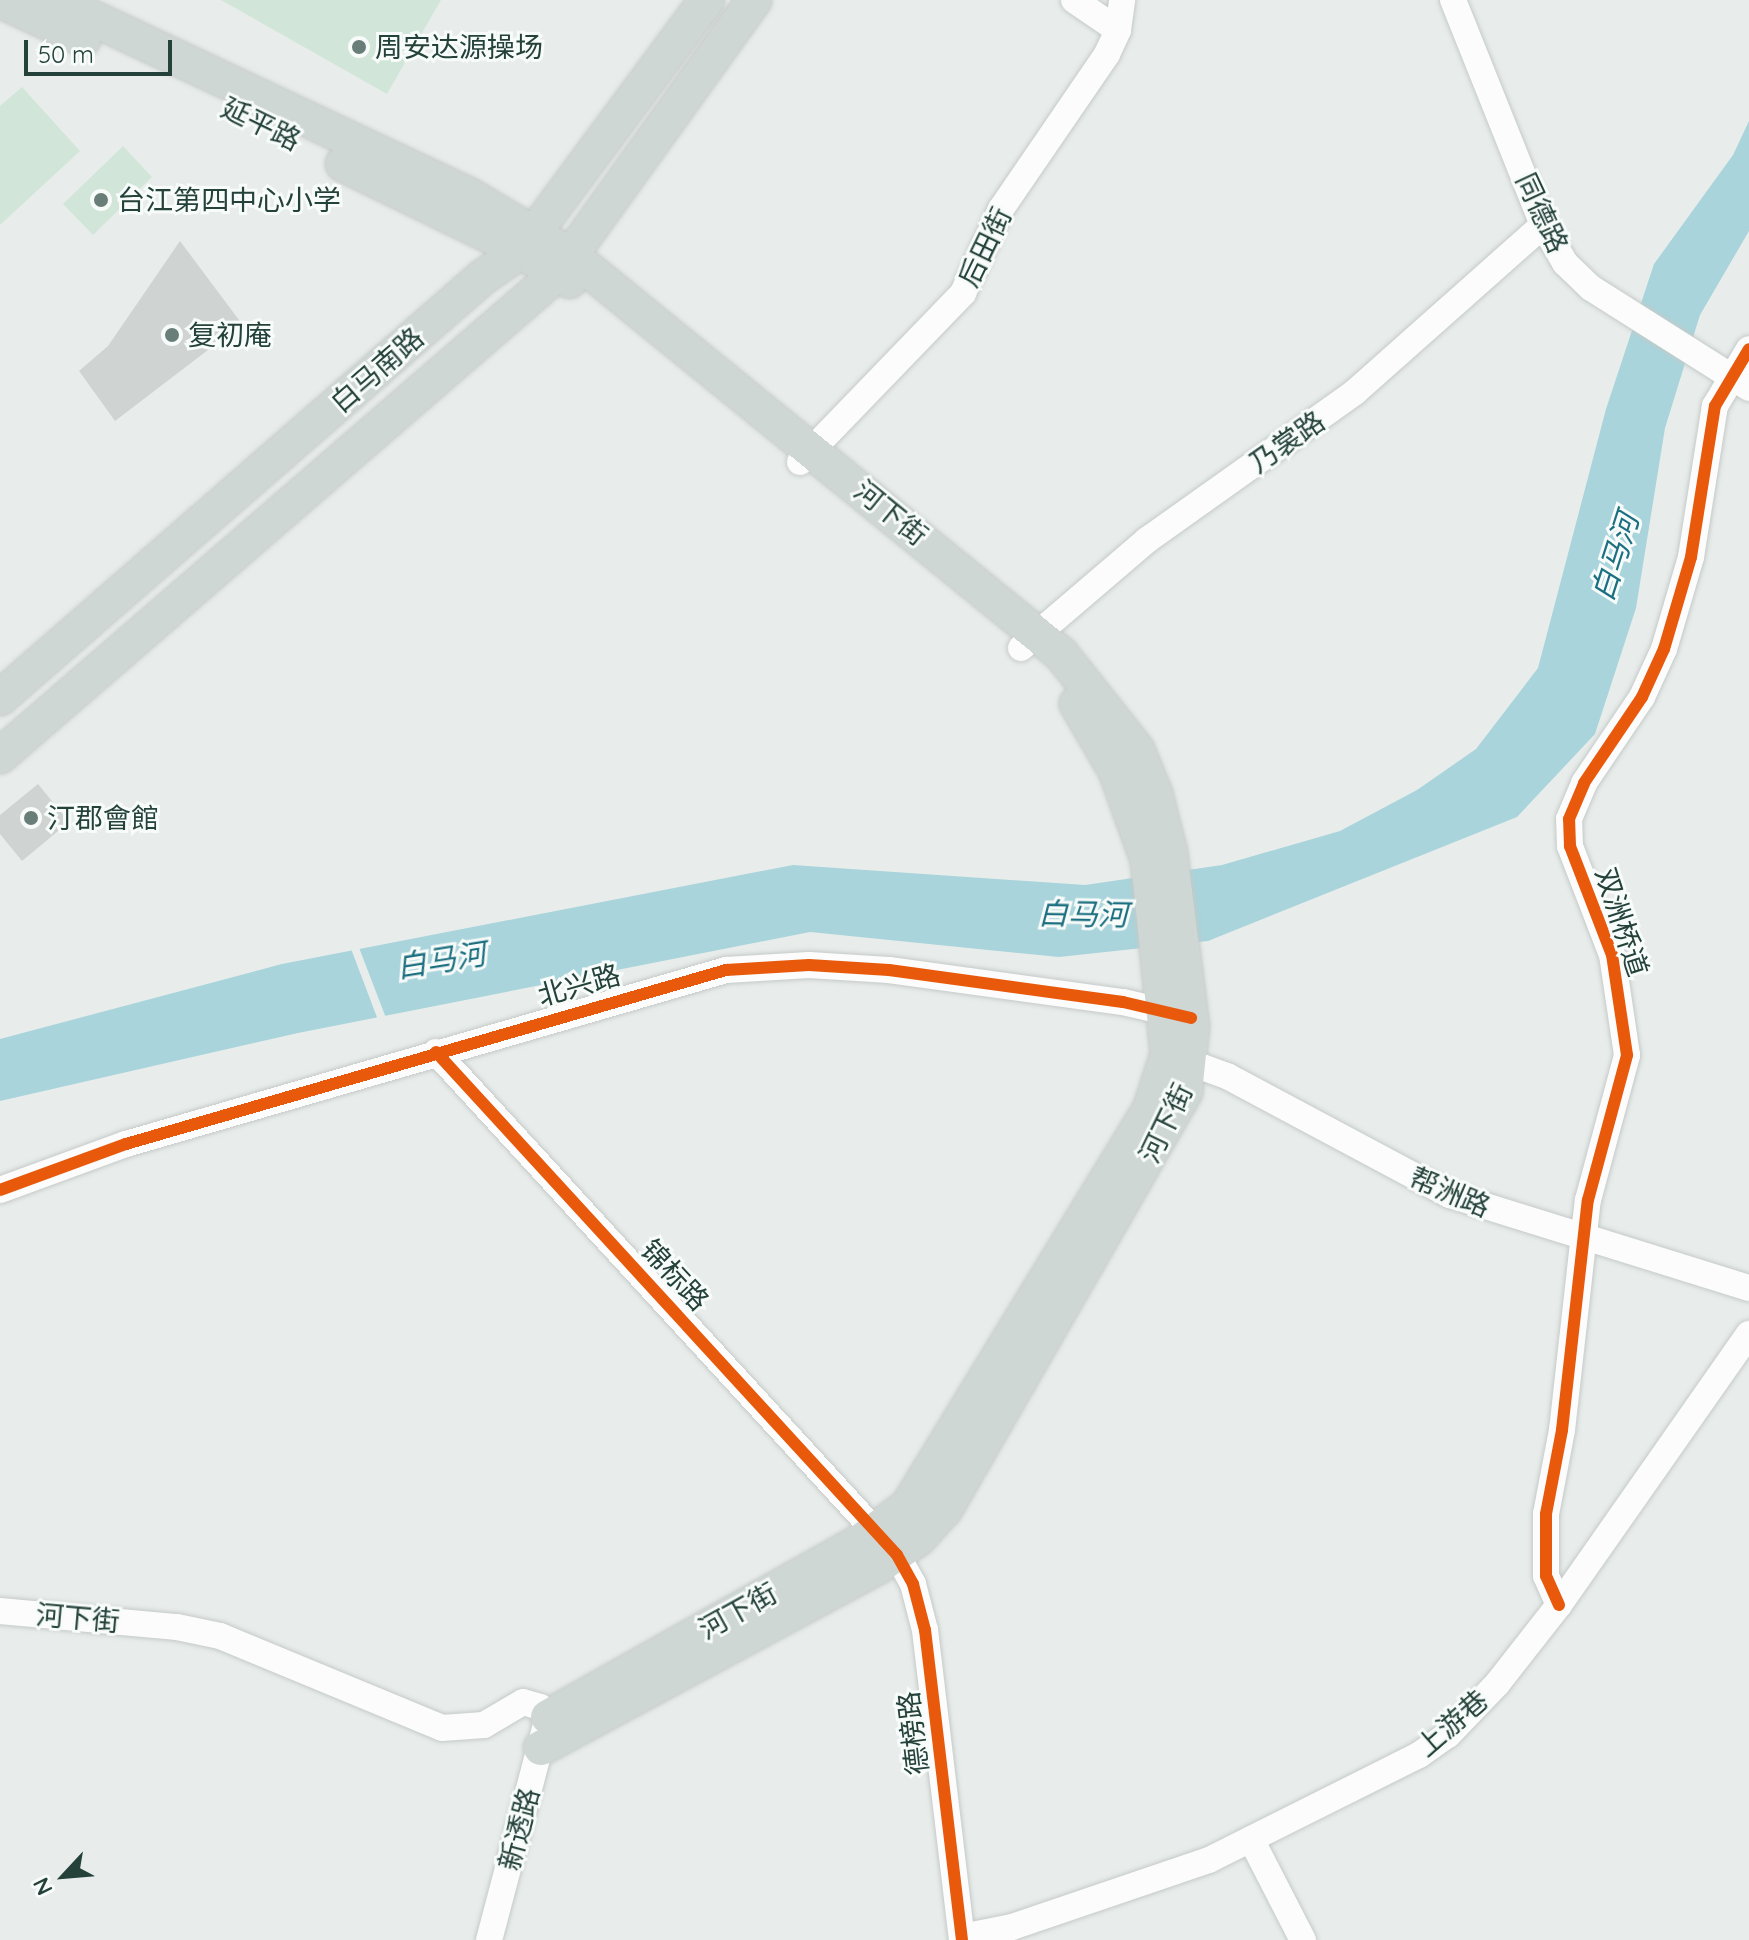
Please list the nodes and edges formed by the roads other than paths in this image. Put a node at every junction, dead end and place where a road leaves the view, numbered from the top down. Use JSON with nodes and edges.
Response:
{"nodes":[{"id":1,"x":0,"y":0,"type":"edge"},
{"id":2,"x":54,"y":0,"type":"edge"},
{"id":3,"x":707,"y":0,"type":"edge"},
{"id":4,"x":754,"y":0,"type":"edge"},
{"id":5,"x":1074,"y":0,"type":"edge"},
{"id":6,"x":1122,"y":0,"type":"edge"},
{"id":7,"x":1453,"y":0,"type":"edge"},
{"id":8,"x":1118,"y":30,"type":"junction"},
{"id":9,"x":1543,"y":225,"type":"junction"},
{"id":10,"x":529,"y":241,"type":"junction"},
{"id":11,"x":565,"y":265,"type":"junction"},
{"id":12,"x":1749,"y":349,"type":"edge"},
{"id":13,"x":1740,"y":382,"type":"edge"},
{"id":14,"x":806,"y":456,"type":"junction"},
{"id":15,"x":1029,"y":640,"type":"junction"},
{"id":16,"x":0,"y":698,"type":"edge"},
{"id":17,"x":0,"y":756,"type":"edge"},
{"id":18,"x":1175,"y":997,"type":"junction"},
{"id":19,"x":436,"y":1052,"type":"junction"},
{"id":20,"x":1180,"y":1059,"type":"junction"},
{"id":21,"x":0,"y":1190,"type":"edge"},
{"id":22,"x":1585,"y":1238,"type":"junction"},
{"id":23,"x":1749,"y":1288,"type":"edge"},
{"id":24,"x":1749,"y":1334,"type":"edge"},
{"id":25,"x":888,"y":1543,"type":"junction"},
{"id":26,"x":1559,"y":1605,"type":"junction"},
{"id":27,"x":0,"y":1611,"type":"edge"},
{"id":28,"x":544,"y":1732,"type":"junction"},
{"id":29,"x":1251,"y":1839,"type":"junction"},
{"id":30,"x":962,"y":1939,"type":"edge"},
{"id":31,"x":489,"y":1940,"type":"edge"},
{"id":32,"x":1303,"y":1940,"type":"edge"}],
"edges":[{"from":1,"to":10,"type":"main road","name":"延平路"},
{"from":2,"to":10,"type":"main road","name":"延平路"},
{"from":3,"to":10,"type":"main road","name":"白马南路"},
{"from":4,"to":11,"type":"main road"},
{"from":5,"to":8,"type":"street"},
{"from":6,"to":8,"type":"street","name":"后田街"},
{"from":7,"to":9,"type":"street","name":"同德路"},
{"from":8,"to":14,"type":"street","name":"后田街"},
{"from":9,"to":13,"type":"street","name":"同德路"},
{"from":9,"to":15,"type":"street","name":"乃裳路"},
{"from":10,"to":11,"type":"main road","name":"河下街"},
{"from":10,"to":16,"type":"main road","name":"白马南路"},
{"from":11,"to":14,"type":"main road","name":"河下街"},
{"from":11,"to":17,"type":"main road"},
{"from":12,"to":13,"type":"street","name":"双洲桥道"},
{"from":13,"to":22,"type":"street","name":"双洲桥道"},
{"from":14,"to":15,"type":"main road","name":"河下街"},
{"from":15,"to":18,"type":"main road","name":"河下街"},
{"from":18,"to":19,"type":"street","name":"北兴路"},
{"from":18,"to":20,"type":"main road","name":"河下街"},
{"from":19,"to":21,"type":"street","name":"北兴路"},
{"from":19,"to":25,"type":"street","name":"锦标路"},
{"from":20,"to":22,"type":"street","name":"帮洲路"},
{"from":20,"to":25,"type":"main road","name":"河下街"},
{"from":22,"to":23,"type":"street","name":"帮洲路"},
{"from":22,"to":26,"type":"street","name":"双洲桥道"},
{"from":24,"to":26,"type":"street","name":"上游巷"},
{"from":25,"to":28,"type":"main road","name":"河下街"},
{"from":25,"to":30,"type":"street","name":"德榜路"},
{"from":26,"to":29,"type":"street","name":"上游巷"},
{"from":27,"to":28,"type":"street","name":"河下街"},
{"from":28,"to":31,"type":"street","name":"新透路"},
{"from":29,"to":30,"type":"street","name":"上游巷"},
{"from":29,"to":32,"type":"street"}]}
